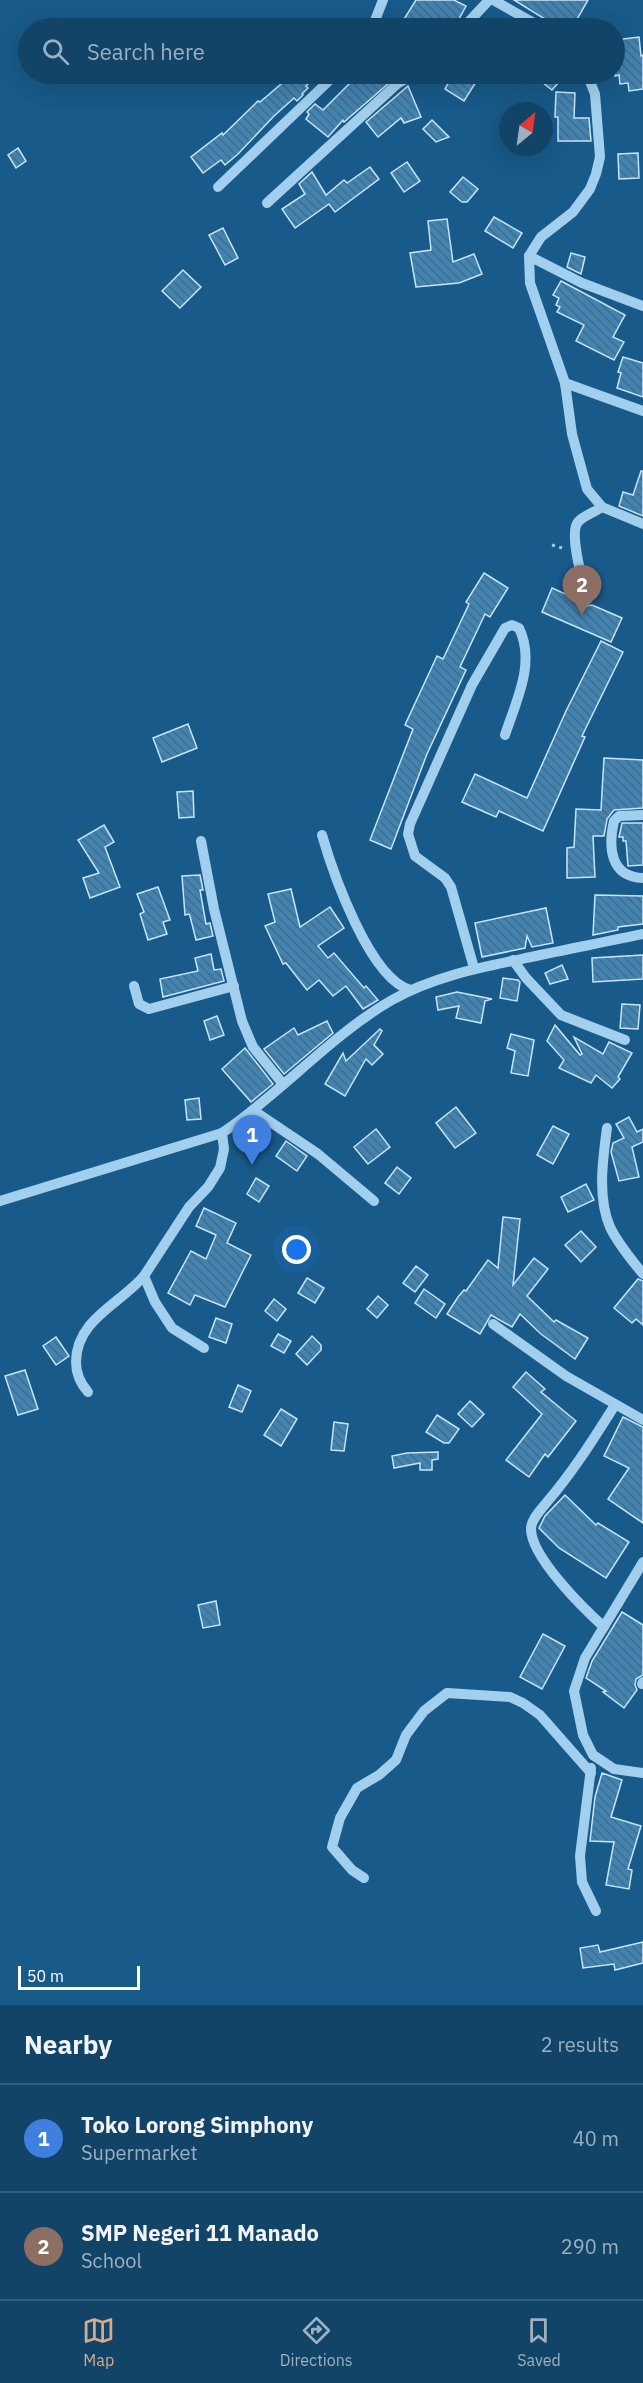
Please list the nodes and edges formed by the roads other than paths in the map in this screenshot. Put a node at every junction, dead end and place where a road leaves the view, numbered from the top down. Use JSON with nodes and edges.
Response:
{"nodes":[{"id":1,"x":383,"y":0,"type":"edge"},
{"id":2,"x":491,"y":0,"type":"edge"},
{"id":3,"x":508,"y":3,"type":"edge"},
{"id":4,"x":376,"y":18,"type":"edge"},
{"id":5,"x":473,"y":18,"type":"edge"},
{"id":6,"x":529,"y":18,"type":"edge"},
{"id":7,"x":326,"y":84,"type":"edge"},
{"id":8,"x":397,"y":84,"type":"edge"},
{"id":9,"x":591,"y":84,"type":"edge"},
{"id":10,"x":218,"y":187,"type":"dead end"},
{"id":11,"x":267,"y":203,"type":"dead end"},
{"id":12,"x":529,"y":256,"type":"junction"},
{"id":13,"x":643,"y":306,"type":"edge"},
{"id":14,"x":565,"y":383,"type":"junction"},
{"id":15,"x":643,"y":411,"type":"edge"},
{"id":16,"x":602,"y":507,"type":"junction"},
{"id":17,"x":643,"y":524,"type":"edge"},
{"id":18,"x":587,"y":600,"type":"dead end"},
{"id":19,"x":505,"y":735,"type":"dead end"},
{"id":20,"x":643,"y":814,"type":"edge"},
{"id":21,"x":322,"y":835,"type":"dead end"},
{"id":22,"x":201,"y":841,"type":"dead end"},
{"id":23,"x":643,"y":878,"type":"edge"},
{"id":24,"x":643,"y":934,"type":"edge"},
{"id":25,"x":513,"y":960,"type":"junction"},
{"id":26,"x":474,"y":968,"type":"junction"},
{"id":27,"x":134,"y":986,"type":"dead end"},
{"id":28,"x":234,"y":986,"type":"junction"},
{"id":29,"x":411,"y":990,"type":"junction"},
{"id":30,"x":625,"y":1040,"type":"dead end"},
{"id":31,"x":283,"y":1084,"type":"junction"},
{"id":32,"x":254,"y":1112,"type":"junction"},
{"id":33,"x":607,"y":1128,"type":"dead end"},
{"id":34,"x":222,"y":1133,"type":"junction"},
{"id":35,"x":0,"y":1201,"type":"edge"},
{"id":36,"x":374,"y":1201,"type":"dead end"},
{"id":37,"x":643,"y":1274,"type":"edge"},
{"id":38,"x":144,"y":1276,"type":"junction"},
{"id":39,"x":493,"y":1324,"type":"dead end"},
{"id":40,"x":204,"y":1348,"type":"dead end"},
{"id":41,"x":88,"y":1392,"type":"dead end"},
{"id":42,"x":615,"y":1405,"type":"junction"},
{"id":43,"x":643,"y":1419,"type":"edge"},
{"id":44,"x":643,"y":1562,"type":"edge"},
{"id":45,"x":604,"y":1627,"type":"junction"},
{"id":46,"x":592,"y":1755,"type":"junction"},
{"id":47,"x":591,"y":1773,"type":"junction"},
{"id":48,"x":643,"y":1773,"type":"edge"},
{"id":49,"x":364,"y":1878,"type":"dead end"},
{"id":50,"x":596,"y":1911,"type":"dead end"}],
"edges":[{"from":1,"to":4,"type":"street"},
{"from":2,"to":3,"type":"street"},
{"from":2,"to":5,"type":"street"},
{"from":3,"to":6,"type":"street"},
{"from":7,"to":10,"type":"street"},
{"from":8,"to":11,"type":"street"},
{"from":9,"to":12,"type":"street"},
{"from":12,"to":13,"type":"street"},
{"from":12,"to":14,"type":"street"},
{"from":14,"to":15,"type":"street"},
{"from":14,"to":16,"type":"street"},
{"from":16,"to":17,"type":"street"},
{"from":16,"to":18,"type":"street"},
{"from":19,"to":26,"type":"street"},
{"from":20,"to":23,"type":"street"},
{"from":21,"to":29,"type":"street"},
{"from":22,"to":28,"type":"street"},
{"from":24,"to":25,"type":"street"},
{"from":25,"to":26,"type":"street"},
{"from":25,"to":30,"type":"street"},
{"from":26,"to":29,"type":"street"},
{"from":27,"to":28,"type":"street"},
{"from":28,"to":31,"type":"street"},
{"from":29,"to":31,"type":"street"},
{"from":31,"to":32,"type":"street"},
{"from":32,"to":34,"type":"street"},
{"from":32,"to":36,"type":"street"},
{"from":33,"to":37,"type":"street"},
{"from":34,"to":35,"type":"street"},
{"from":34,"to":38,"type":"street"},
{"from":38,"to":40,"type":"street"},
{"from":38,"to":41,"type":"street"},
{"from":39,"to":42,"type":"street"},
{"from":42,"to":43,"type":"street"},
{"from":42,"to":45,"type":"street"},
{"from":44,"to":45,"type":"street"},
{"from":45,"to":46,"type":"street"},
{"from":46,"to":47,"type":"street"},
{"from":46,"to":48,"type":"street"},
{"from":47,"to":49,"type":"street"},
{"from":47,"to":50,"type":"street"}]}
